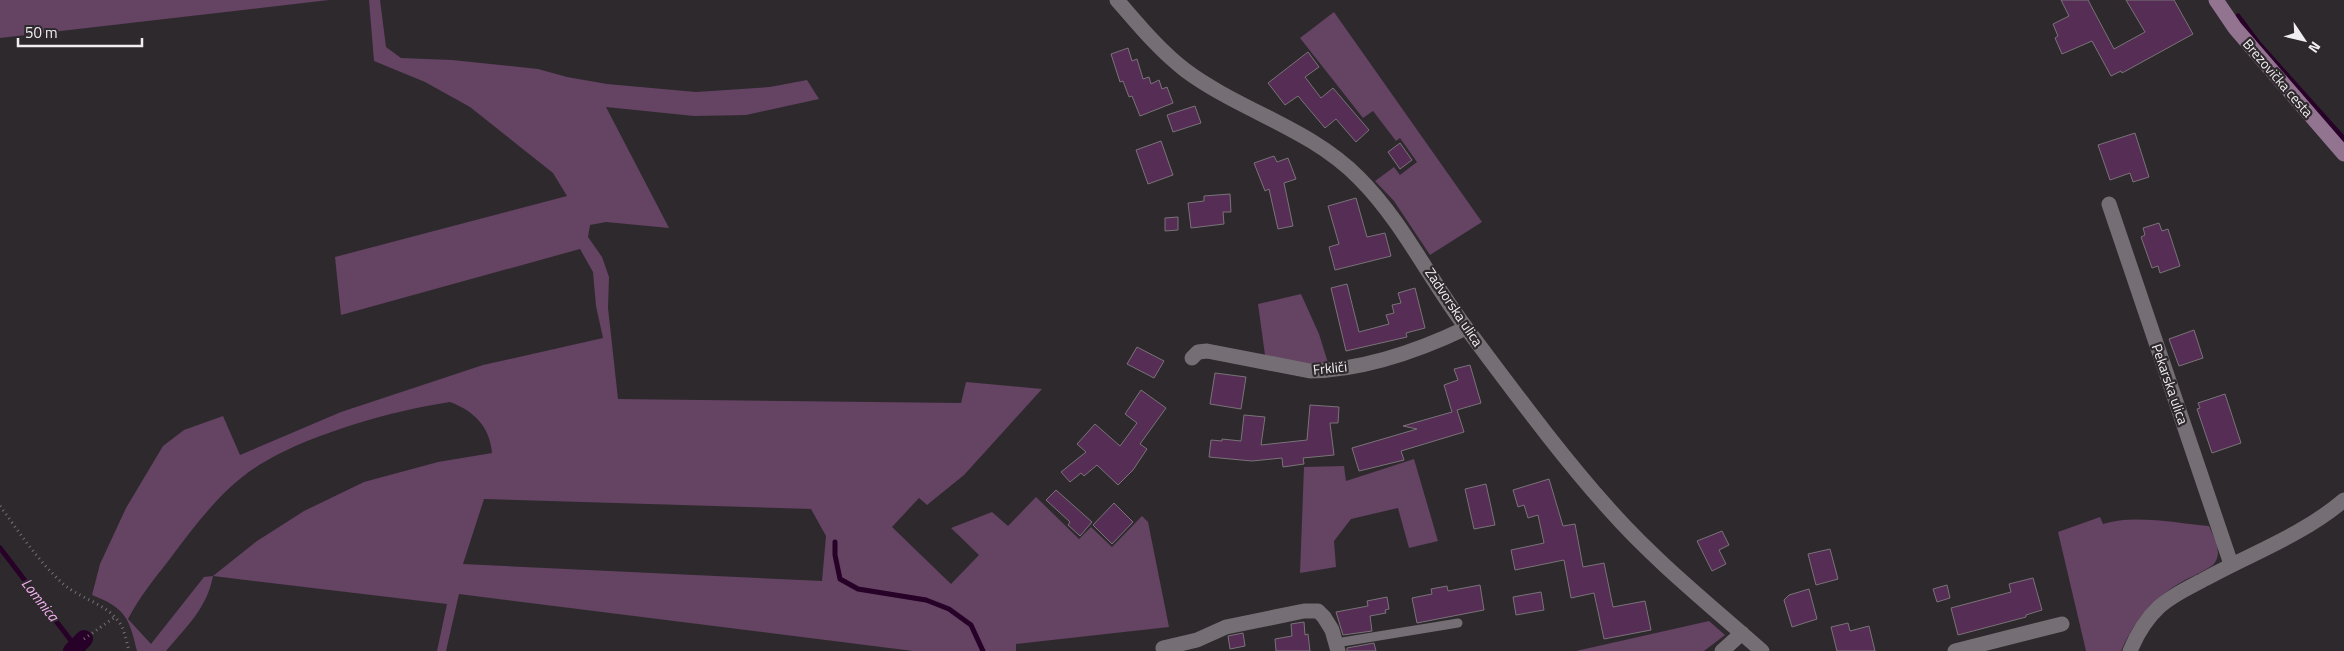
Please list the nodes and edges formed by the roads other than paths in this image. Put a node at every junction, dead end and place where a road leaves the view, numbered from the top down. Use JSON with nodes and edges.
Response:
{"nodes":[{"id":1,"x":1117,"y":0,"type":"edge"},
{"id":2,"x":2216,"y":0,"type":"edge"},
{"id":3,"x":2344,"y":154,"type":"edge"},
{"id":4,"x":2109,"y":204,"type":"dead end"},
{"id":5,"x":1466,"y":328,"type":"junction"},
{"id":6,"x":1192,"y":358,"type":"dead end"},
{"id":7,"x":2344,"y":500,"type":"edge"},
{"id":8,"x":2231,"y":564,"type":"junction"},
{"id":9,"x":1458,"y":623,"type":"dead end"},
{"id":10,"x":2062,"y":624,"type":"dead end"},
{"id":11,"x":1742,"y":633,"type":"junction"},
{"id":12,"x":1337,"y":647,"type":"edge"},
{"id":13,"x":1163,"y":648,"type":"dead end"},
{"id":14,"x":1722,"y":651,"type":"edge"},
{"id":15,"x":1762,"y":651,"type":"edge"},
{"id":16,"x":1955,"y":651,"type":"edge"},
{"id":17,"x":2130,"y":651,"type":"edge"}],
"edges":[{"from":1,"to":5,"type":"street","name":"Zadvorska ulica"},
{"from":2,"to":3,"type":"main road","name":"Brezovička cesta"},
{"from":4,"to":8,"type":"street","name":"Pekarska ulica"},
{"from":5,"to":6,"type":"street","name":"Frkliči"},
{"from":5,"to":11,"type":"street","name":"Zadvorska ulica"},
{"from":7,"to":8,"type":"street"},
{"from":8,"to":17,"type":"street"},
{"from":9,"to":12,"type":"lane"},
{"from":10,"to":16,"type":"street"},
{"from":11,"to":14,"type":"street"},
{"from":11,"to":15,"type":"street","name":"Zadvorska ulica"},
{"from":12,"to":13,"type":"street"}]}
